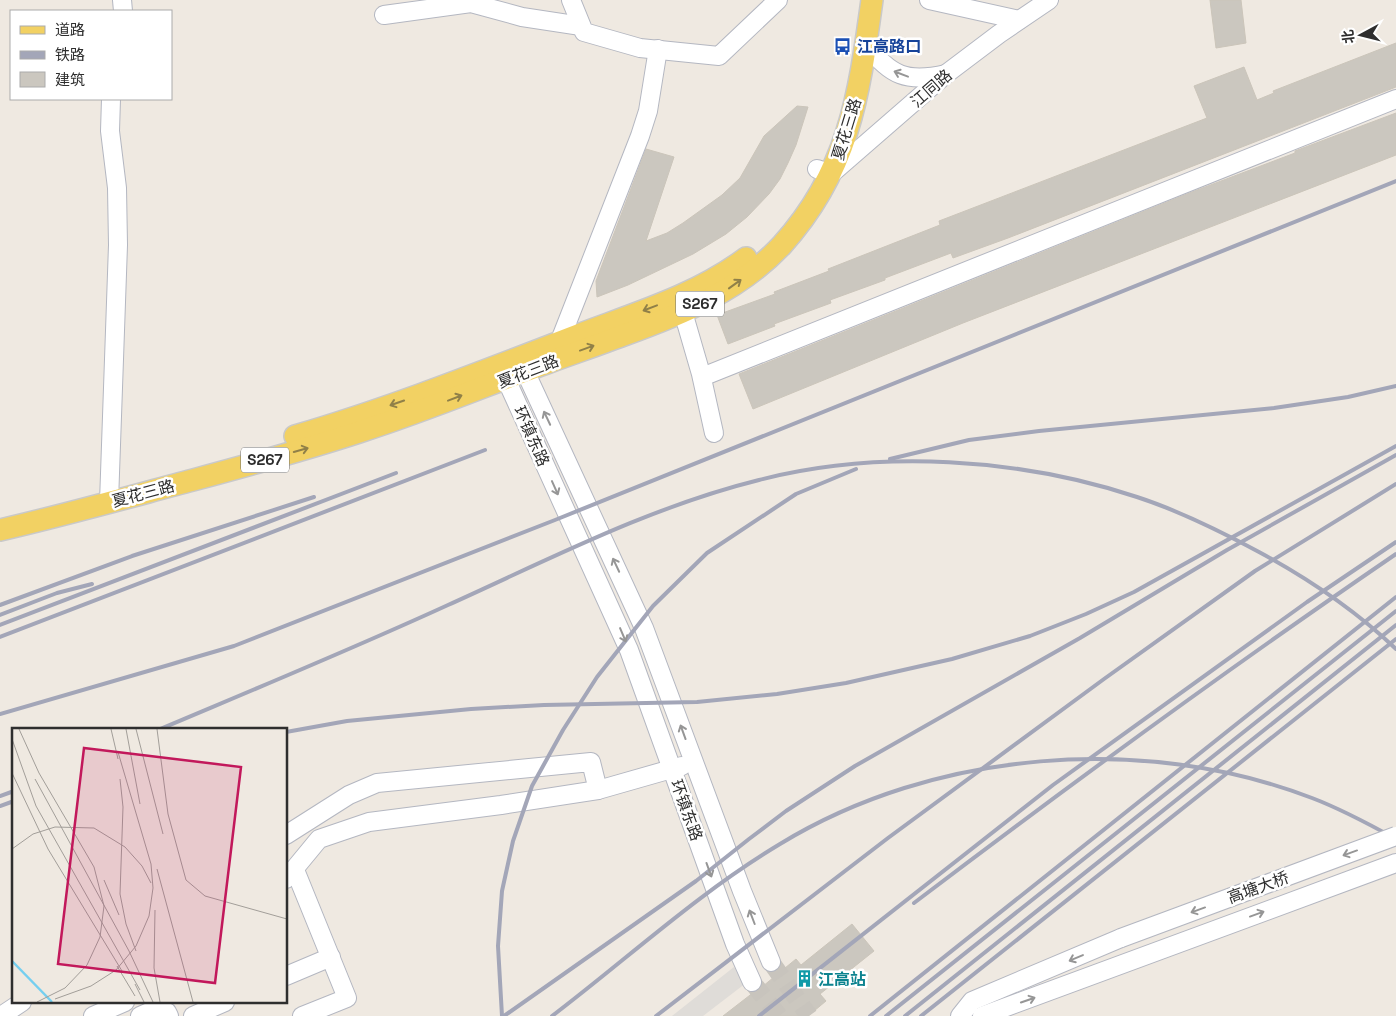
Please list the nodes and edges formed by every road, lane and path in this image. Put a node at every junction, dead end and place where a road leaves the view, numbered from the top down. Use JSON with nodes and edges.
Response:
{"nodes":[{"id":1,"x":571,"y":0,"type":"edge"},
{"id":2,"x":778,"y":0,"type":"edge"},
{"id":3,"x":858,"y":0,"type":"edge"},
{"id":4,"x":872,"y":0,"type":"edge"},
{"id":5,"x":929,"y":0,"type":"edge"},
{"id":6,"x":1049,"y":0,"type":"edge"},
{"id":7,"x":384,"y":15,"type":"dead end"},
{"id":8,"x":1019,"y":20,"type":"junction"},
{"id":9,"x":581,"y":26,"type":"junction"},
{"id":10,"x":866,"y":44,"type":"junction"},
{"id":11,"x":658,"y":49,"type":"junction"},
{"id":12,"x":946,"y":74,"type":"junction"},
{"id":13,"x":1396,"y":99,"type":"edge"},
{"id":14,"x":111,"y":100,"type":"edge"},
{"id":15,"x":824,"y":172,"type":"junction"},
{"id":16,"x":683,"y":312,"type":"junction"},
{"id":17,"x":559,"y":342,"type":"junction"},
{"id":18,"x":513,"y":371,"type":"junction"},
{"id":19,"x":702,"y":377,"type":"junction"},
{"id":20,"x":714,"y":433,"type":"dead end"},
{"id":21,"x":109,"y":495,"type":"junction"},
{"id":22,"x":0,"y":515,"type":"edge"},
{"id":23,"x":0,"y":530,"type":"edge"},
{"id":24,"x":694,"y":762,"type":"junction"},
{"id":25,"x":672,"y":768,"type":"junction"},
{"id":26,"x":598,"y":790,"type":"junction"},
{"id":27,"x":288,"y":834,"type":"edge"},
{"id":28,"x":1396,"y":836,"type":"edge"},
{"id":29,"x":1396,"y":863,"type":"edge"},
{"id":30,"x":291,"y":874,"type":"edge"},
{"id":31,"x":331,"y":957,"type":"junction"},
{"id":32,"x":771,"y":962,"type":"tunnel mouth"},
{"id":33,"x":288,"y":975,"type":"edge"},
{"id":34,"x":752,"y":982,"type":"tunnel mouth"},
{"id":35,"x":19,"y":1004,"type":"edge"},
{"id":36,"x":120,"y":1004,"type":"edge"},
{"id":37,"x":221,"y":1004,"type":"edge"},
{"id":38,"x":1,"y":1016,"type":"edge"},
{"id":39,"x":93,"y":1016,"type":"edge"},
{"id":40,"x":140,"y":1016,"type":"edge"},
{"id":41,"x":169,"y":1016,"type":"edge"},
{"id":42,"x":194,"y":1016,"type":"edge"},
{"id":43,"x":302,"y":1016,"type":"edge"},
{"id":44,"x":960,"y":1016,"type":"edge"},
{"id":45,"x":982,"y":1016,"type":"edge"}],
"edges":[{"from":1,"to":9,"type":"street"},
{"from":2,"to":11,"type":"street"},
{"from":3,"to":15,"type":"main road","name":"夏花三路","number":"S267"},
{"from":4,"to":10,"type":"main road","name":"夏花三路","number":"S267"},
{"from":5,"to":8,"type":"street"},
{"from":6,"to":8,"type":"street","name":"江同路"},
{"from":7,"to":9,"type":"street"},
{"from":8,"to":12,"type":"street","name":"江同路"},
{"from":9,"to":11,"type":"street"},
{"from":12,"to":10,"type":"street","one_way":true},
{"from":10,"to":15,"type":"main road","name":"夏花三路","number":"S267"},
{"from":11,"to":17,"type":"street"},
{"from":12,"to":15,"type":"street","name":"江同路"},
{"from":13,"to":19,"type":"street"},
{"from":14,"to":21,"type":"street"},
{"from":16,"to":15,"type":"main road","name":"夏花三路","number":"S267","one_way":true},
{"from":15,"to":17,"type":"main road","name":"夏花三路","number":"S267","one_way":true},
{"from":18,"to":16,"type":"main road","name":"夏花三路","number":"S267","one_way":true},
{"from":16,"to":19,"type":"street"},
{"from":17,"to":18,"type":"main road","name":"夏花三路","number":"S267"},
{"from":18,"to":21,"type":"main road","name":"夏花三路","number":"S267"},
{"from":24,"to":18,"type":"street","name":"环镇东路","one_way":true},
{"from":18,"to":25,"type":"street","name":"环镇东路","one_way":true},
{"from":19,"to":20,"type":"street"},
{"from":21,"to":22,"type":"main road","name":"夏花三路","number":"S267"},
{"from":21,"to":23,"type":"main road","name":"夏花三路","number":"S267"},
{"from":24,"to":25,"type":"street"},
{"from":32,"to":24,"type":"street","name":"环镇东路","one_way":true},
{"from":25,"to":26,"type":"street"},
{"from":25,"to":34,"type":"street","name":"环镇东路","one_way":true},
{"from":26,"to":27,"type":"street"},
{"from":26,"to":30,"type":"street"},
{"from":28,"to":44,"type":"street","name":"高塘大桥","one_way":true,"bridge":true},
{"from":45,"to":29,"type":"street","name":"高塘大桥","one_way":true},
{"from":30,"to":31,"type":"street"},
{"from":31,"to":33,"type":"street"},
{"from":31,"to":43,"type":"street"},
{"from":35,"to":38,"type":"street"},
{"from":36,"to":39,"type":"street"},
{"from":37,"to":42,"type":"street"},
{"from":40,"to":41,"type":"street"}]}
